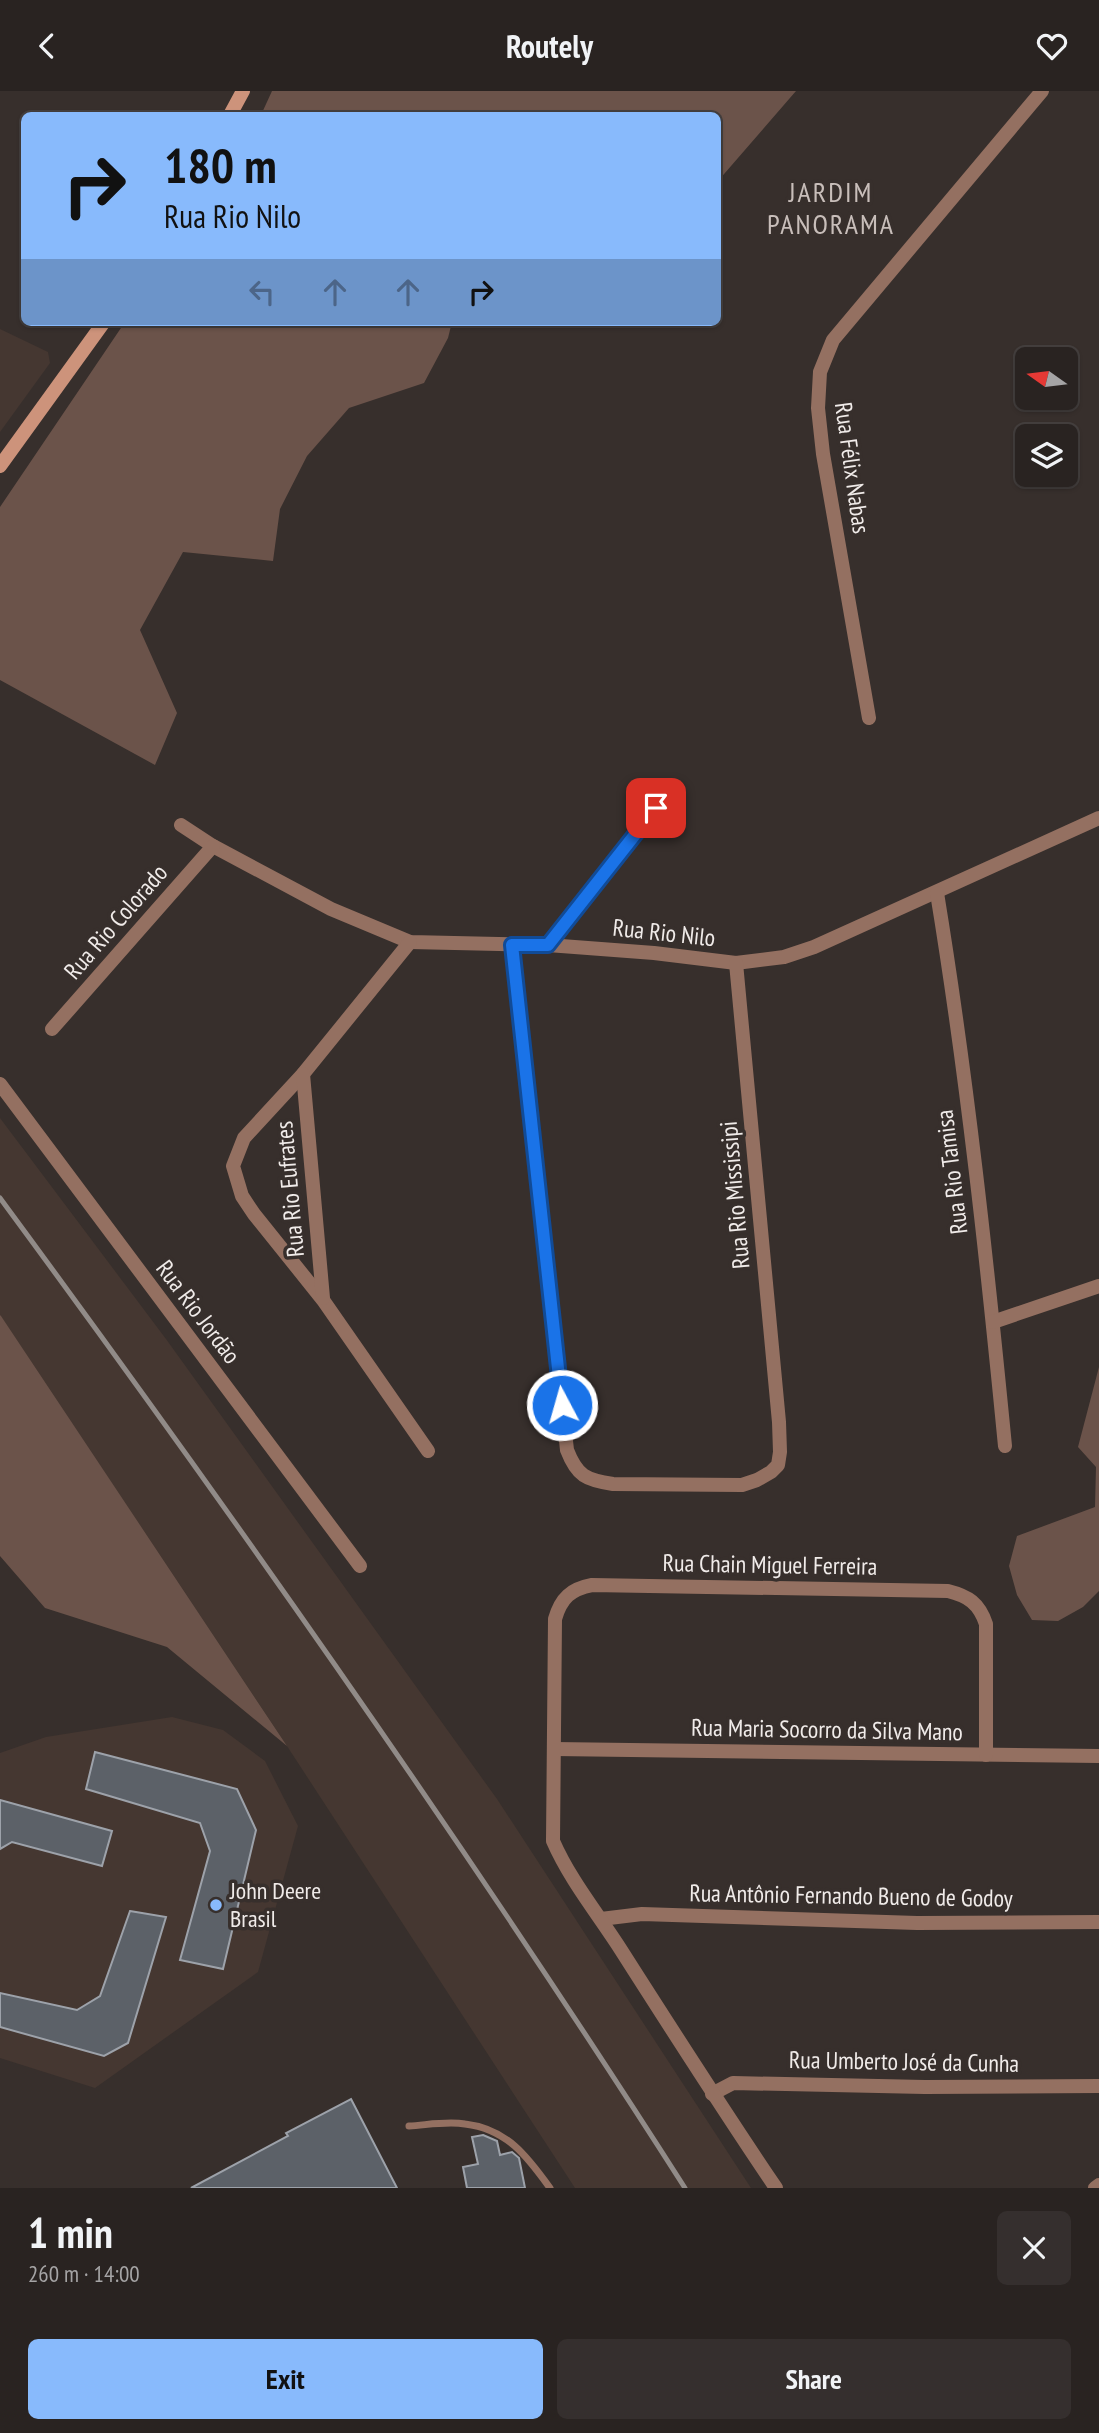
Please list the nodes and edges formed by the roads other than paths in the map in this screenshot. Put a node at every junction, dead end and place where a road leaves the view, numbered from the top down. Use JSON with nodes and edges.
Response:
{"nodes":[{"id":1,"x":243,"y":91,"type":"edge"},
{"id":2,"x":1042,"y":91,"type":"edge"},
{"id":3,"x":232,"y":112,"type":"edge"},
{"id":4,"x":101,"y":326,"type":"edge"},
{"id":5,"x":0,"y":466,"type":"edge"},
{"id":6,"x":869,"y":718,"type":"dead end"},
{"id":7,"x":656,"y":808,"type":"dead end"},
{"id":8,"x":1099,"y":818,"type":"edge"},
{"id":9,"x":181,"y":825,"type":"dead end"},
{"id":10,"x":213,"y":846,"type":"junction"},
{"id":11,"x":937,"y":893,"type":"junction"},
{"id":12,"x":410,"y":941,"type":"junction"},
{"id":13,"x":512,"y":945,"type":"junction"},
{"id":14,"x":548,"y":945,"type":"junction"},
{"id":15,"x":736,"y":963,"type":"junction"},
{"id":16,"x":52,"y":1029,"type":"dead end"},
{"id":17,"x":303,"y":1074,"type":"junction"},
{"id":18,"x":0,"y":1084,"type":"edge"},
{"id":19,"x":1099,"y":1286,"type":"edge"},
{"id":20,"x":323,"y":1300,"type":"junction"},
{"id":21,"x":993,"y":1322,"type":"junction"},
{"id":22,"x":1005,"y":1445,"type":"dead end"},
{"id":23,"x":428,"y":1451,"type":"dead end"},
{"id":24,"x":360,"y":1566,"type":"dead end"},
{"id":25,"x":554,"y":1749,"type":"junction"},
{"id":26,"x":986,"y":1755,"type":"junction"},
{"id":27,"x":1099,"y":1756,"type":"edge"},
{"id":28,"x":601,"y":1919,"type":"junction"},
{"id":29,"x":1099,"y":1922,"type":"edge"},
{"id":30,"x":1099,"y":2086,"type":"edge"},
{"id":31,"x":712,"y":2094,"type":"junction"},
{"id":32,"x":409,"y":2126,"type":"dead end"},
{"id":33,"x":550,"y":2188,"type":"edge"},
{"id":34,"x":776,"y":2188,"type":"edge"}],
"edges":[{"from":1,"to":3,"type":"main road"},
{"from":2,"to":6,"type":"street","name":"Rua Félix Nabas"},
{"from":4,"to":5,"type":"main road"},
{"from":7,"to":14,"type":"street"},
{"from":8,"to":11,"type":"street","name":"Rua Rio Nilo"},
{"from":9,"to":10,"type":"street","name":"Rua Rio Nilo"},
{"from":10,"to":12,"type":"street","name":"Rua Rio Nilo"},
{"from":10,"to":16,"type":"street","name":"Rua Rio Colorado"},
{"from":11,"to":15,"type":"street","name":"Rua Rio Nilo"},
{"from":11,"to":21,"type":"street","name":"Rua Rio Tamisa"},
{"from":12,"to":13,"type":"street","name":"Rua Rio Nilo"},
{"from":12,"to":17,"type":"street","name":"Rua Rio Eufrates"},
{"from":13,"to":14,"type":"street","name":"Rua Rio Nilo"},
{"from":13,"to":15,"type":"street","name":"Rua Rio Mississipi"},
{"from":14,"to":15,"type":"street","name":"Rua Rio Nilo"},
{"from":17,"to":20,"type":"street","name":"Rua Rio Eufrates"},
{"from":17,"to":20,"type":"street","name":"Rua Rio Eufrates"},
{"from":18,"to":24,"type":"street","name":"Rua Rio Jordão"},
{"from":19,"to":21,"type":"street"},
{"from":20,"to":23,"type":"street","name":"Rua Rio Eufrates"},
{"from":21,"to":22,"type":"street","name":"Rua Rio Tamisa"},
{"from":25,"to":26,"type":"street","name":"Rua Maria Socorro da Silva Mano"},
{"from":25,"to":26,"type":"street","name":"Rua Chain Miguel Ferreira"},
{"from":25,"to":28,"type":"street"},
{"from":26,"to":27,"type":"street","name":"Rua Maria Socorro da Silva Mano"},
{"from":28,"to":29,"type":"street","name":"Rua Antônio Fernando Bueno de Godoy"},
{"from":28,"to":31,"type":"street"},
{"from":30,"to":31,"type":"street","name":"Rua Umberto José da Cunha"},
{"from":31,"to":34,"type":"street"},
{"from":32,"to":33,"type":"lane"}]}
